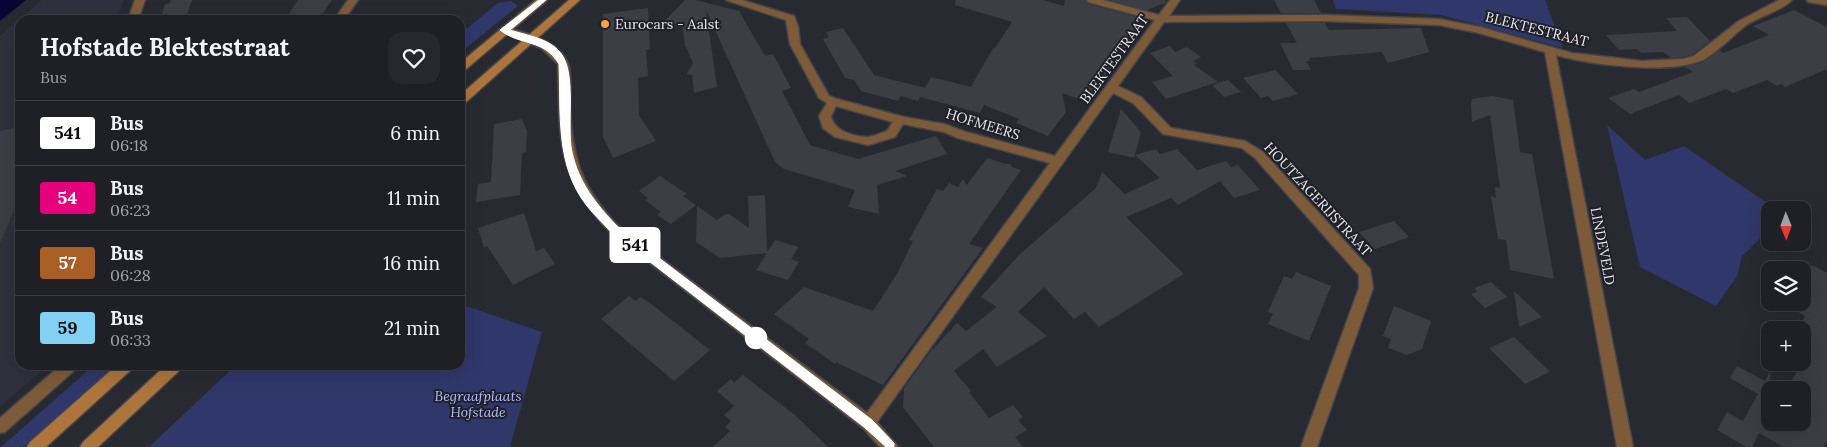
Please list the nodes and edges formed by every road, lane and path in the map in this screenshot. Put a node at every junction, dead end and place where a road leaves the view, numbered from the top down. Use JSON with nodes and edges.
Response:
{"nodes":[{"id":1,"x":140,"y":0,"type":"edge"},
{"id":2,"x":353,"y":0,"type":"edge"},
{"id":3,"x":542,"y":0,"type":"edge"},
{"id":4,"x":575,"y":0,"type":"edge"},
{"id":5,"x":731,"y":0,"type":"edge"},
{"id":6,"x":1092,"y":0,"type":"edge"},
{"id":7,"x":1175,"y":0,"type":"edge"},
{"id":8,"x":1787,"y":0,"type":"edge"},
{"id":9,"x":1812,"y":0,"type":"edge"},
{"id":10,"x":1827,"y":2,"type":"edge"},
{"id":11,"x":134,"y":15,"type":"edge"},
{"id":12,"x":342,"y":15,"type":"edge"},
{"id":13,"x":1163,"y":19,"type":"junction"},
{"id":14,"x":504,"y":30,"type":"junction"},
{"id":15,"x":529,"y":38,"type":"junction"},
{"id":16,"x":1550,"y":51,"type":"junction"},
{"id":17,"x":465,"y":65,"type":"edge"},
{"id":18,"x":1112,"y":88,"type":"junction"},
{"id":19,"x":465,"y":96,"type":"edge"},
{"id":20,"x":834,"y":102,"type":"junction"},
{"id":21,"x":900,"y":119,"type":"junction"},
{"id":22,"x":1057,"y":161,"type":"junction"},
{"id":23,"x":65,"y":370,"type":"edge"},
{"id":24,"x":121,"y":370,"type":"edge"},
{"id":25,"x":171,"y":370,"type":"edge"},
{"id":26,"x":868,"y":423,"type":"junction"},
{"id":27,"x":0,"y":427,"type":"edge"},
{"id":28,"x":35,"y":447,"type":"edge"},
{"id":29,"x":88,"y":447,"type":"edge"},
{"id":30,"x":890,"y":447,"type":"edge"},
{"id":31,"x":1309,"y":447,"type":"edge"},
{"id":32,"x":1625,"y":447,"type":"edge"}],
"edges":[{"from":1,"to":11,"type":"street"},
{"from":2,"to":12,"type":"street"},
{"from":3,"to":14,"type":"main road"},
{"from":4,"to":15,"type":"main road"},
{"from":5,"to":20,"type":"street"},
{"from":6,"to":13,"type":"street"},
{"from":7,"to":13,"type":"street"},
{"from":8,"to":16,"type":"street","name":"BLEKTESTRAAT"},
{"from":9,"to":10,"type":"street"},
{"from":13,"to":16,"type":"street","name":"BLEKTESTRAAT"},
{"from":13,"to":18,"type":"street","name":"BLEKTESTRAAT"},
{"from":14,"to":15,"type":"street"},
{"from":14,"to":17,"type":"main road"},
{"from":15,"to":19,"type":"main road"},
{"from":15,"to":26,"type":"street"},
{"from":16,"to":32,"type":"street","name":"LINDEVELD"},
{"from":18,"to":22,"type":"street","name":"BLEKTESTRAAT"},
{"from":18,"to":31,"type":"street","name":"HOUTZAGERIJSTRAAT"},
{"from":20,"to":21,"type":"street","name":"HOFMEERS"},
{"from":20,"to":21,"type":"street"},
{"from":21,"to":22,"type":"street","name":"HOFMEERS"},
{"from":22,"to":26,"type":"street","name":"BLEKTESTRAAT"},
{"from":23,"to":27,"type":"street"},
{"from":24,"to":28,"type":"main road"},
{"from":25,"to":29,"type":"main road"},
{"from":26,"to":30,"type":"street"}]}
